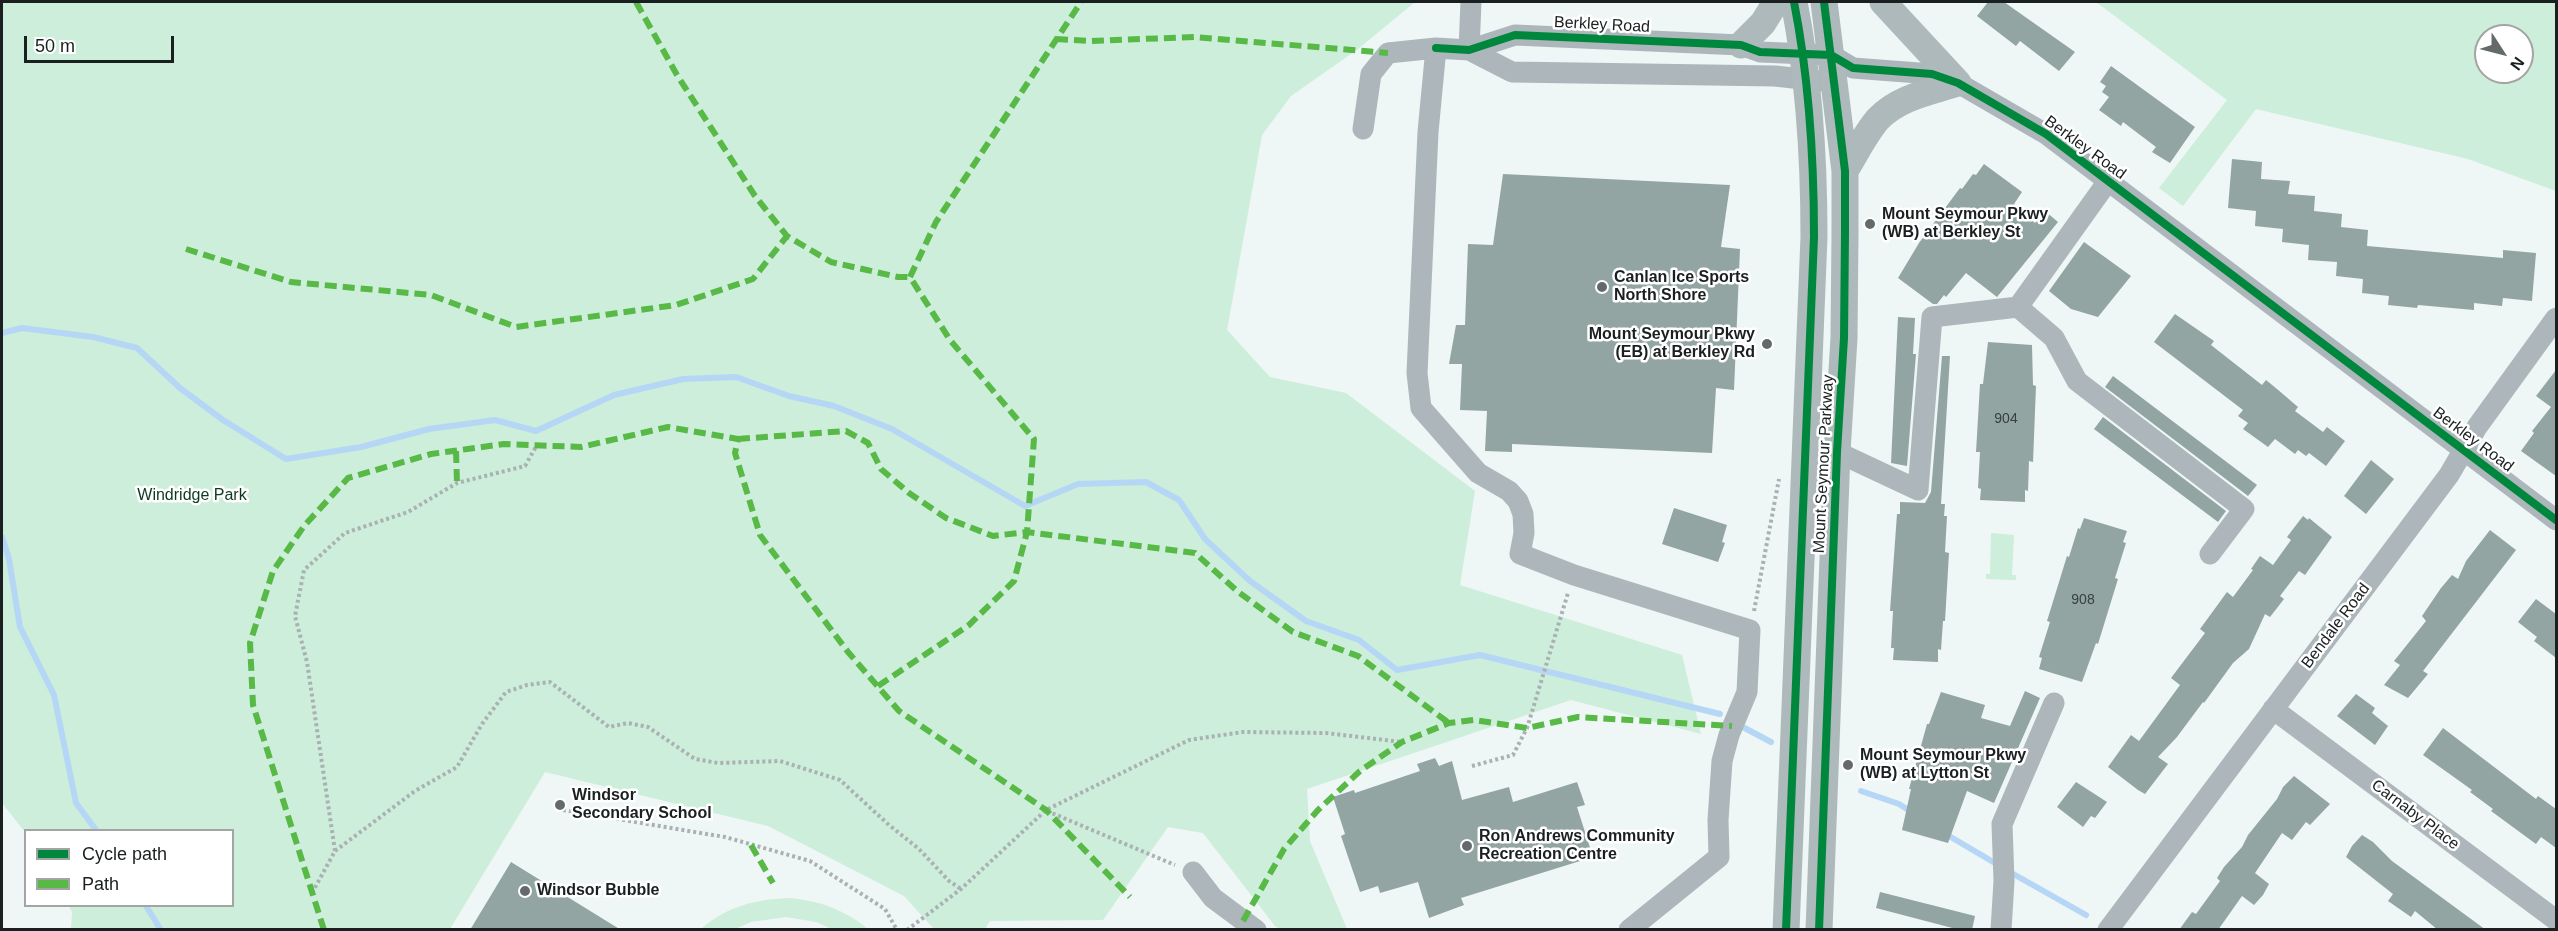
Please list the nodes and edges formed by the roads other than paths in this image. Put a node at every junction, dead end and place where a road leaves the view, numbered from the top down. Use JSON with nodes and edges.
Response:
{"nodes":[{"id":1,"x":1471,"y":2,"type":"edge"},
{"id":2,"x":1776,"y":2,"type":"edge"},
{"id":3,"x":1794,"y":2,"type":"edge"},
{"id":4,"x":1824,"y":2,"type":"edge"},
{"id":5,"x":1882,"y":2,"type":"edge"},
{"id":6,"x":1741,"y":45,"type":"junction"},
{"id":7,"x":1436,"y":48,"type":"junction"},
{"id":8,"x":1469,"y":50,"type":"junction"},
{"id":9,"x":1802,"y":66,"type":"junction"},
{"id":10,"x":1839,"y":68,"type":"junction"},
{"id":11,"x":1958,"y":83,"type":"junction"},
{"id":12,"x":1363,"y":129,"type":"dead end"},
{"id":13,"x":1845,"y":171,"type":"junction"},
{"id":14,"x":2108,"y":181,"type":"junction"},
{"id":15,"x":2018,"y":307,"type":"junction"},
{"id":16,"x":2556,"y":318,"type":"edge"},
{"id":17,"x":2464,"y":449,"type":"junction"},
{"id":18,"x":1837,"y":452,"type":"junction"},
{"id":19,"x":2556,"y":520,"type":"edge"},
{"id":20,"x":2210,"y":554,"type":"dead end"},
{"id":21,"x":2054,"y":703,"type":"dead end"},
{"id":22,"x":2273,"y":709,"type":"junction"},
{"id":23,"x":1193,"y":872,"type":"road end"},
{"id":24,"x":2556,"y":920,"type":"edge"},
{"id":25,"x":1244,"y":927,"type":"edge"},
{"id":26,"x":1629,"y":930,"type":"edge"},
{"id":27,"x":1786,"y":930,"type":"edge"},
{"id":28,"x":1819,"y":930,"type":"edge"},
{"id":29,"x":2001,"y":930,"type":"edge"},
{"id":30,"x":2108,"y":930,"type":"edge"}],
"edges":[{"from":1,"to":8,"type":"street"},
{"from":2,"to":6,"type":"main road"},
{"from":3,"to":9,"type":"main road","name":"Mount Seymour Parkway"},
{"from":4,"to":10,"type":"main road","name":"Mount Seymour Parkway"},
{"from":5,"to":11,"type":"main road"},
{"from":6,"to":8,"type":"street","name":"Berkley Road"},
{"from":6,"to":9,"type":"street","name":"Berkley Road"},
{"from":7,"to":8,"type":"street","name":"Berkley Road"},
{"from":7,"to":12,"type":"street","name":"Berkley Road"},
{"from":7,"to":26,"type":"street"},
{"from":8,"to":9,"type":"street","name":"Berkley Road"},
{"from":9,"to":10,"type":"street","name":"Berkley Road"},
{"from":9,"to":27,"type":"main road","name":"Mount Seymour Parkway"},
{"from":10,"to":11,"type":"street","name":"Berkley Road"},
{"from":10,"to":13,"type":"main road","name":"Mount Seymour Parkway"},
{"from":11,"to":13,"type":"main road"},
{"from":11,"to":14,"type":"street","name":"Berkley Road"},
{"from":13,"to":18,"type":"main road","name":"Mount Seymour Parkway"},
{"from":14,"to":15,"type":"street"},
{"from":14,"to":17,"type":"street","name":"Berkley Road"},
{"from":15,"to":18,"type":"street"},
{"from":15,"to":20,"type":"street"},
{"from":16,"to":17,"type":"street","name":"Bendale Road"},
{"from":17,"to":19,"type":"street","name":"Berkley Road"},
{"from":17,"to":22,"type":"street","name":"Bendale Road"},
{"from":18,"to":28,"type":"main road","name":"Mount Seymour Parkway"},
{"from":21,"to":29,"type":"street"},
{"from":22,"to":24,"type":"street","name":"Carnaby Place"},
{"from":22,"to":30,"type":"street","name":"Bendale Road"},
{"from":23,"to":25,"type":"street"}]}
